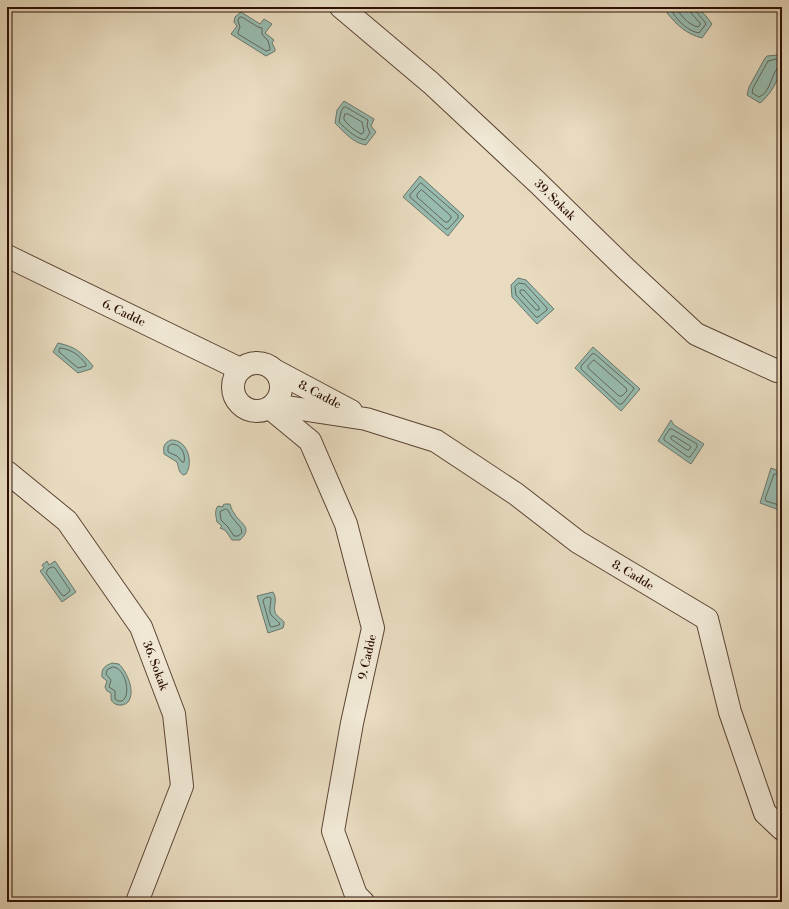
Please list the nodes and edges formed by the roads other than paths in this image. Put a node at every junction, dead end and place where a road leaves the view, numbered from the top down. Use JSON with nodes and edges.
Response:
{"nodes":[{"id":1,"x":341,"y":7,"type":"edge"},
{"id":2,"x":7,"y":256,"type":"edge"},
{"id":3,"x":240,"y":369,"type":"junction"},
{"id":4,"x":274,"y":370,"type":"junction"},
{"id":5,"x":782,"y":372,"type":"edge"},
{"id":6,"x":272,"y":406,"type":"junction"},
{"id":7,"x":366,"y":419,"type":"junction"},
{"id":8,"x":7,"y":472,"type":"edge"},
{"id":9,"x":782,"y":829,"type":"edge"},
{"id":10,"x":137,"y":902,"type":"edge"},
{"id":11,"x":363,"y":902,"type":"edge"}],
"edges":[{"from":1,"to":5,"type":"street","name":"39. Sokak"},
{"from":2,"to":3,"type":"street","name":"6. Cadde"},
{"from":3,"to":4,"type":"street"},
{"from":3,"to":6,"type":"street"},
{"from":4,"to":6,"type":"street"},
{"from":4,"to":7,"type":"street","name":"8. Cadde"},
{"from":6,"to":7,"type":"street","name":"8. Cadde"},
{"from":6,"to":11,"type":"street","name":"9. Cadde"},
{"from":7,"to":9,"type":"street","name":"8. Cadde"},
{"from":8,"to":10,"type":"street","name":"36. Sokak"}]}
